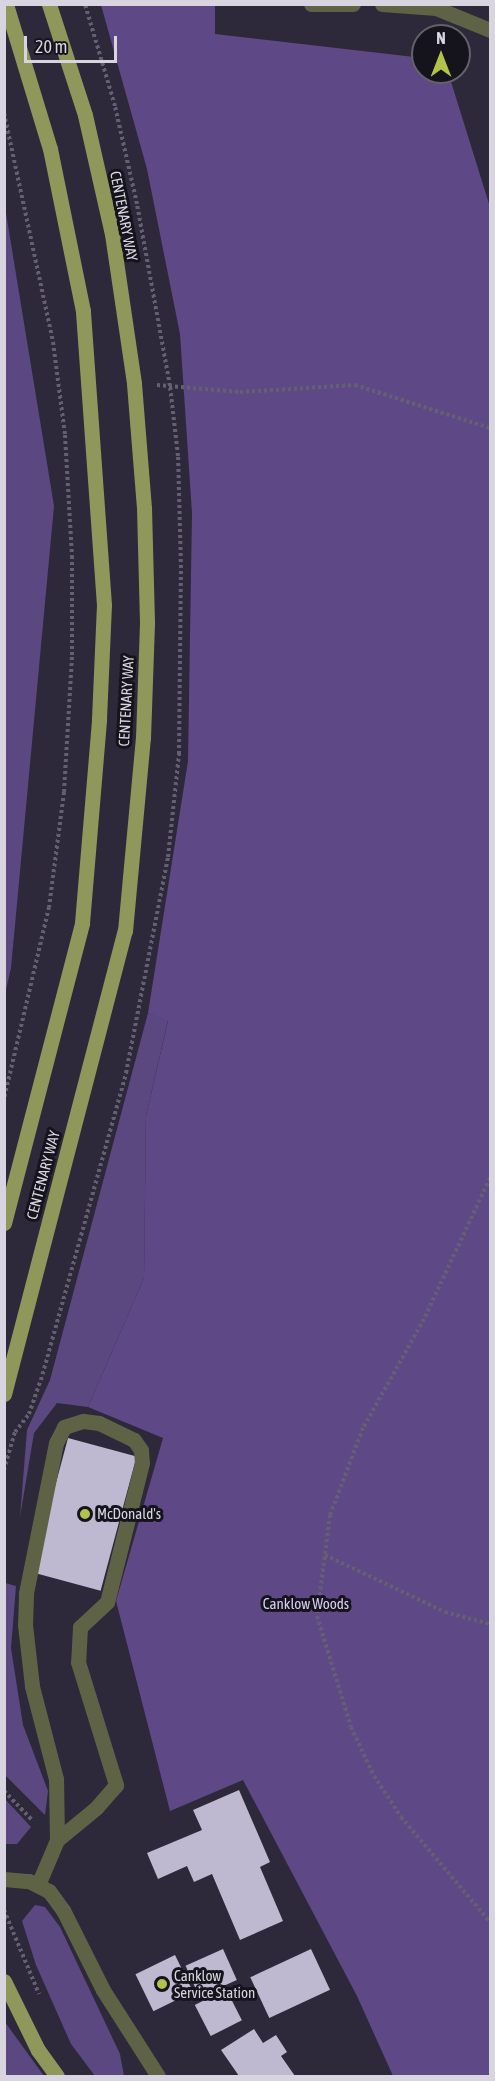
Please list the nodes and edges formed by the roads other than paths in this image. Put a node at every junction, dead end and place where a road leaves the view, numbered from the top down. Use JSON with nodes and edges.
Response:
{"nodes":[{"id":1,"x":6,"y":4,"type":"edge"},
{"id":2,"x":49,"y":4,"type":"edge"},
{"id":3,"x":311,"y":4,"type":"edge"},
{"id":4,"x":353,"y":4,"type":"edge"},
{"id":5,"x":382,"y":4,"type":"edge"},
{"id":6,"x":490,"y":30,"type":"edge"},
{"id":7,"x":4,"y":1223,"type":"edge"},
{"id":8,"x":4,"y":1394,"type":"edge"},
{"id":9,"x":57,"y":1839,"type":"junction"},
{"id":10,"x":4,"y":1879,"type":"edge"},
{"id":11,"x":38,"y":1886,"type":"junction"},
{"id":12,"x":4,"y":1981,"type":"edge"},
{"id":13,"x":154,"y":2073,"type":"edge"},
{"id":14,"x":57,"y":2076,"type":"edge"}],
"edges":[{"from":1,"to":7,"type":"main road"},
{"from":2,"to":8,"type":"main road","name":"CENTENARY WAY"},
{"from":3,"to":4,"type":"lane"},
{"from":5,"to":6,"type":"lane"},
{"from":9,"to":9,"type":"lane"},
{"from":9,"to":11,"type":"lane"},
{"from":10,"to":11,"type":"lane"},
{"from":11,"to":13,"type":"lane"},
{"from":12,"to":14,"type":"main road"}]}
